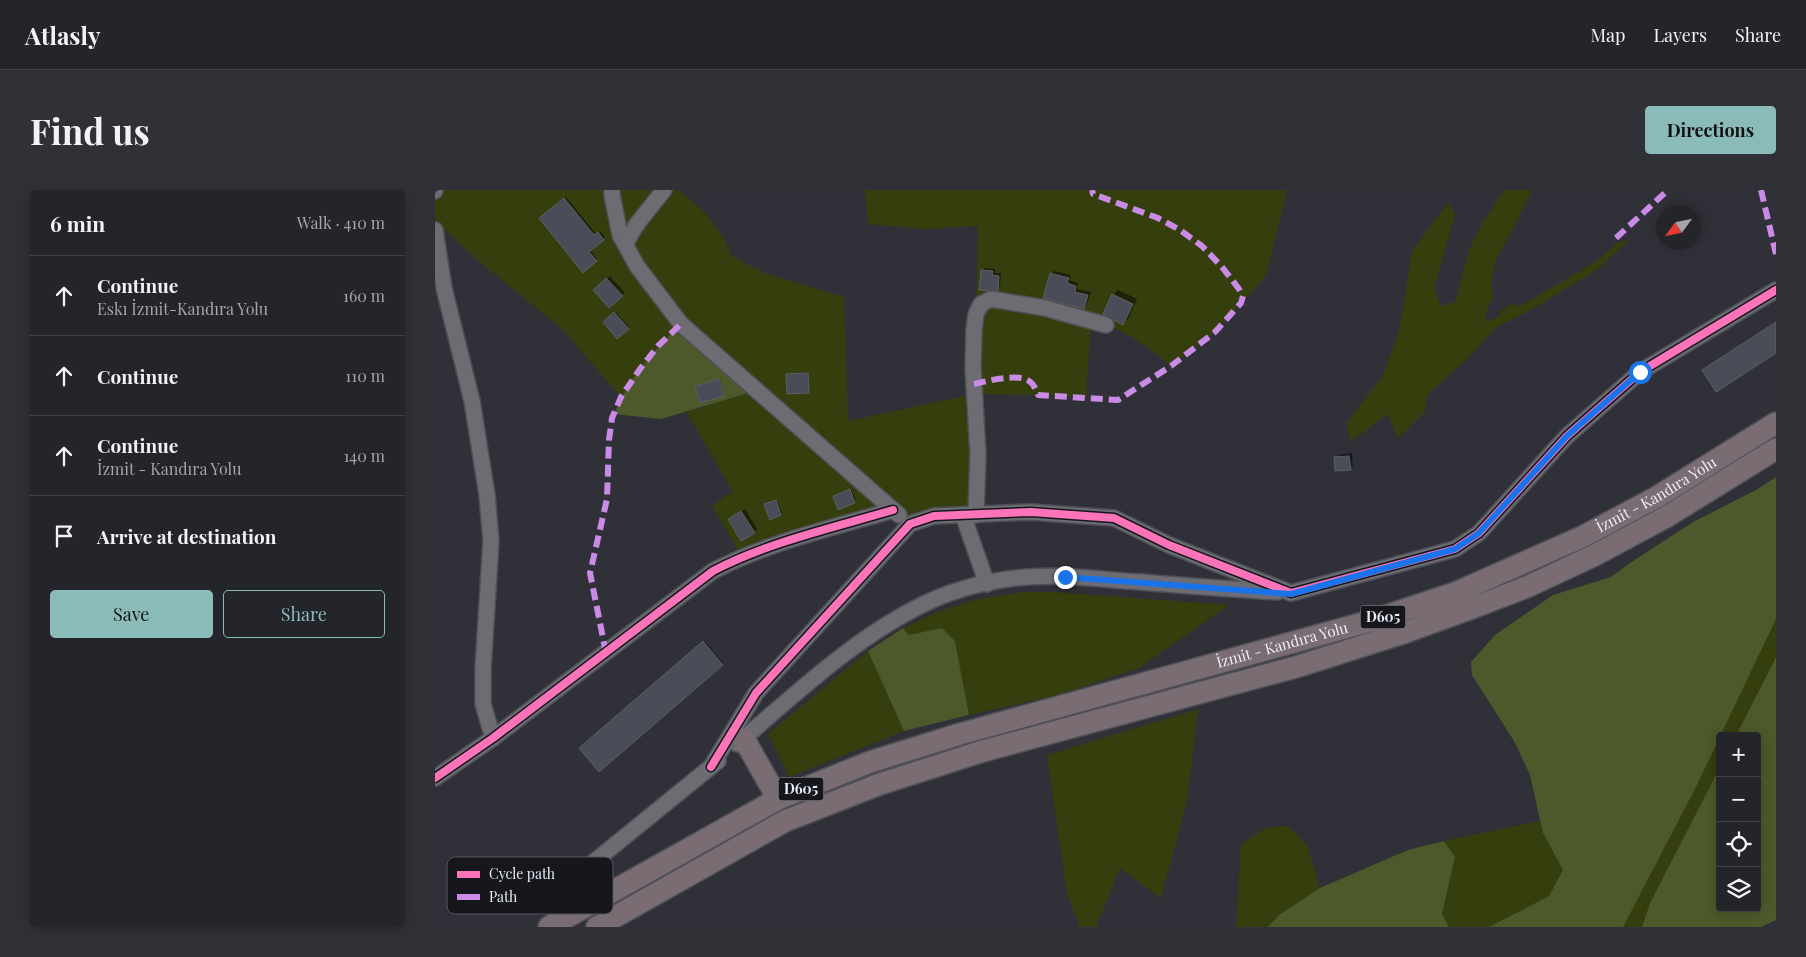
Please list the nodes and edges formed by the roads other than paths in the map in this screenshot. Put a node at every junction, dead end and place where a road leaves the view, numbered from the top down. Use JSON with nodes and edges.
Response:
{"nodes":[{"id":1,"x":612,"y":190,"type":"edge"},
{"id":2,"x":664,"y":190,"type":"edge"},
{"id":3,"x":435,"y":230,"type":"edge"},
{"id":4,"x":625,"y":244,"type":"junction"},
{"id":5,"x":1776,"y":290,"type":"edge"},
{"id":6,"x":1106,"y":324,"type":"dead end"},
{"id":7,"x":1776,"y":423,"type":"edge"},
{"id":8,"x":1776,"y":449,"type":"edge"},
{"id":9,"x":893,"y":510,"type":"junction"},
{"id":10,"x":969,"y":515,"type":"junction"},
{"id":11,"x":910,"y":524,"type":"junction"},
{"id":12,"x":987,"y":584,"type":"junction"},
{"id":13,"x":1291,"y":594,"type":"junction"},
{"id":14,"x":493,"y":738,"type":"junction"},
{"id":15,"x":743,"y":739,"type":"junction"},
{"id":16,"x":711,"y":767,"type":"junction"},
{"id":17,"x":435,"y":778,"type":"edge"},
{"id":18,"x":777,"y":799,"type":"junction"},
{"id":19,"x":599,"y":857,"type":"edge"},
{"id":20,"x":613,"y":891,"type":"edge"},
{"id":21,"x":572,"y":914,"type":"edge"},
{"id":22,"x":549,"y":927,"type":"edge"},
{"id":23,"x":597,"y":927,"type":"edge"}],
"edges":[{"from":1,"to":4,"type":"street"},
{"from":2,"to":4,"type":"street"},
{"from":3,"to":14,"type":"street"},
{"from":4,"to":9,"type":"street"},
{"from":5,"to":13,"type":"street"},
{"from":6,"to":10,"type":"street"},
{"from":7,"to":18,"type":"highway","name":"İzmit - Kandıra Yolu","number":"D605"},
{"from":8,"to":23,"type":"highway"},
{"from":9,"to":11,"type":"street"},
{"from":9,"to":14,"type":"street"},
{"from":10,"to":11,"type":"street"},
{"from":10,"to":12,"type":"street"},
{"from":10,"to":13,"type":"street"},
{"from":11,"to":16,"type":"street"},
{"from":12,"to":13,"type":"street"},
{"from":12,"to":15,"type":"street"},
{"from":14,"to":17,"type":"street"},
{"from":15,"to":16,"type":"street"},
{"from":15,"to":18,"type":"highway"},
{"from":16,"to":19,"type":"street"},
{"from":18,"to":20,"type":"highway","number":"D605"},
{"from":21,"to":22,"type":"highway","number":"D605"}]}
